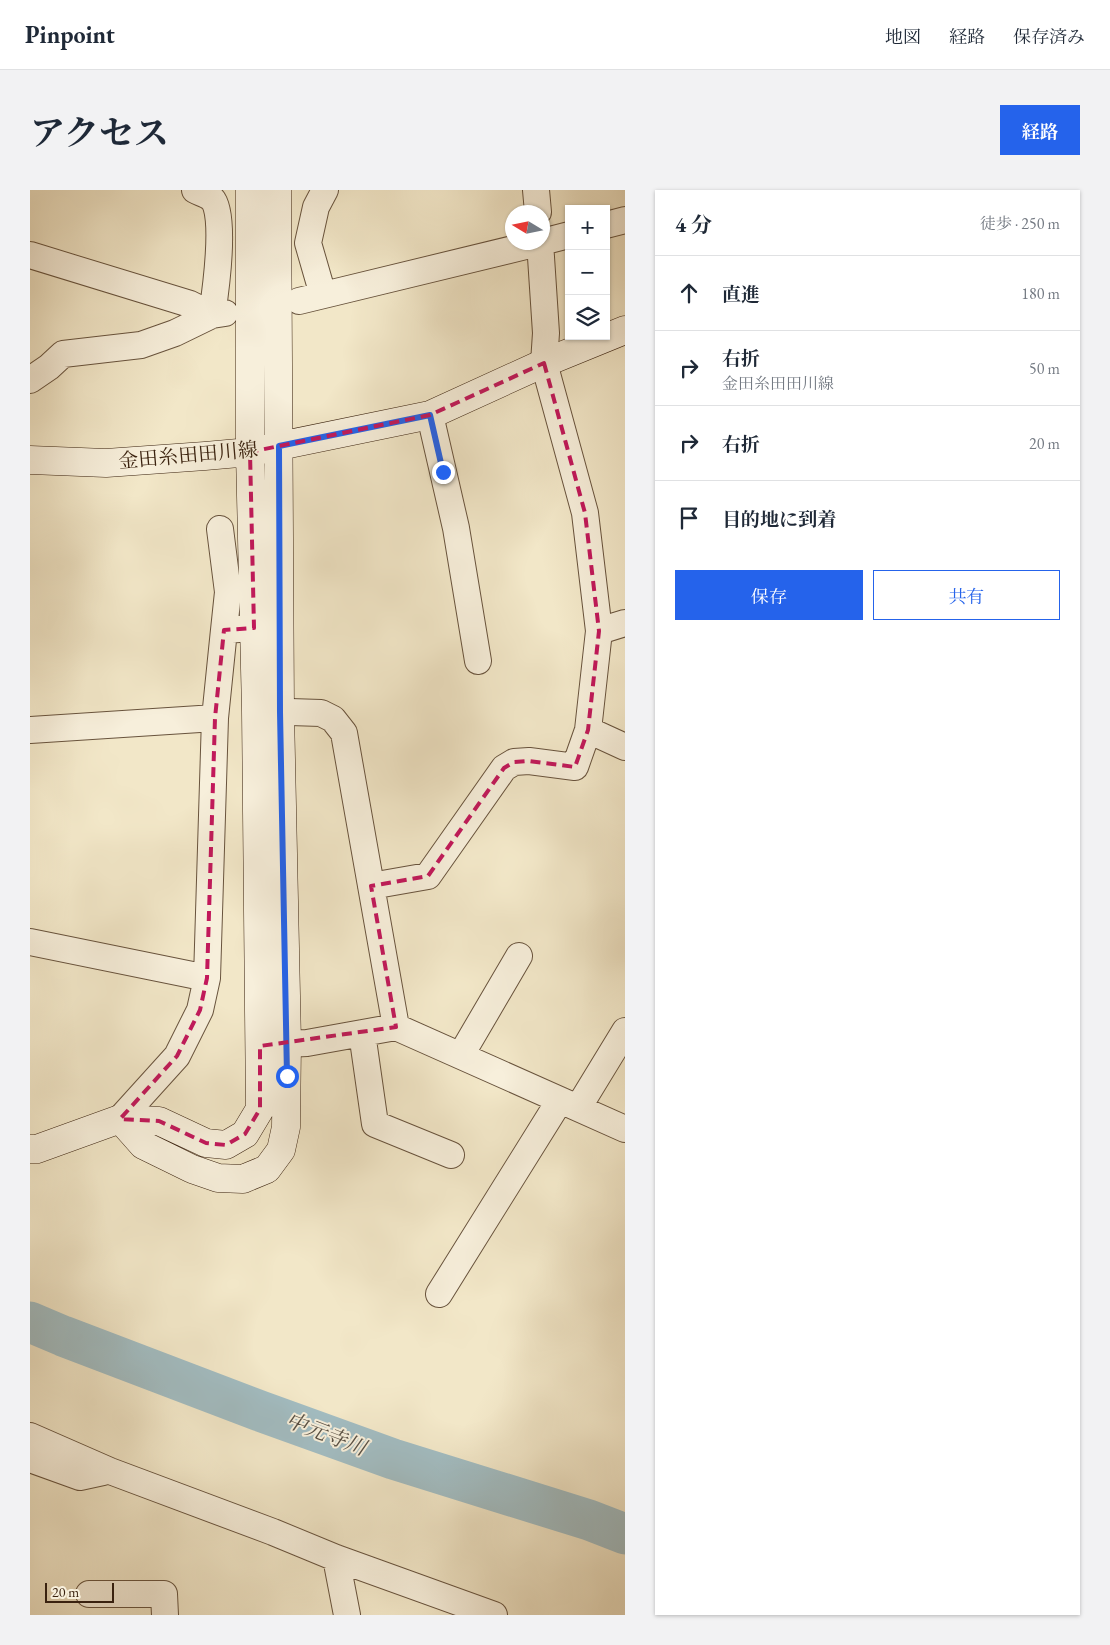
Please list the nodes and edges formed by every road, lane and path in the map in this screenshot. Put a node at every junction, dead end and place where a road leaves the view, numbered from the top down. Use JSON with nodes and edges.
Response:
{"nodes":[{"id":1,"x":195,"y":190,"type":"edge"},
{"id":2,"x":250,"y":190,"type":"edge"},
{"id":3,"x":277,"y":190,"type":"edge"},
{"id":4,"x":325,"y":190,"type":"edge"},
{"id":5,"x":536,"y":190,"type":"edge"},
{"id":6,"x":537,"y":205,"type":"edge"},
{"id":7,"x":625,"y":220,"type":"edge"},
{"id":8,"x":610,"y":224,"type":"edge"},
{"id":9,"x":565,"y":236,"type":"edge"},
{"id":10,"x":550,"y":240,"type":"edge"},
{"id":11,"x":512,"y":250,"type":"edge"},
{"id":12,"x":541,"y":250,"type":"edge"},
{"id":13,"x":30,"y":255,"type":"edge"},
{"id":14,"x":219,"y":314,"type":"junction"},
{"id":15,"x":625,"y":330,"type":"edge"},
{"id":16,"x":544,"y":363,"type":"junction"},
{"id":17,"x":30,"y":380,"type":"edge"},
{"id":18,"x":430,"y":415,"type":"junction"},
{"id":19,"x":279,"y":446,"type":"junction"},
{"id":20,"x":250,"y":452,"type":"junction"},
{"id":21,"x":30,"y":460,"type":"edge"},
{"id":22,"x":220,"y":529,"type":"dead end"},
{"id":23,"x":625,"y":623,"type":"edge"},
{"id":24,"x":254,"y":628,"type":"junction"},
{"id":25,"x":224,"y":630,"type":"junction"},
{"id":26,"x":599,"y":631,"type":"junction"},
{"id":27,"x":478,"y":661,"type":"dead end"},
{"id":28,"x":268,"y":712,"type":"junction"},
{"id":29,"x":215,"y":718,"type":"junction"},
{"id":30,"x":30,"y":730,"type":"edge"},
{"id":31,"x":588,"y":730,"type":"junction"},
{"id":32,"x":625,"y":747,"type":"edge"},
{"id":33,"x":371,"y":886,"type":"junction"},
{"id":34,"x":30,"y":942,"type":"edge"},
{"id":35,"x":519,"y":956,"type":"dead end"},
{"id":36,"x":207,"y":978,"type":"junction"},
{"id":37,"x":396,"y":1027,"type":"junction"},
{"id":38,"x":625,"y":1031,"type":"edge"},
{"id":39,"x":362,"y":1033,"type":"junction"},
{"id":40,"x":287,"y":1043,"type":"junction"},
{"id":41,"x":260,"y":1046,"type":"junction"},
{"id":42,"x":461,"y":1055,"type":"junction"},
{"id":43,"x":569,"y":1104,"type":"junction"},
{"id":44,"x":120,"y":1118,"type":"junction"},
{"id":45,"x":625,"y":1129,"type":"edge"},
{"id":46,"x":30,"y":1149,"type":"edge"},
{"id":47,"x":451,"y":1155,"type":"dead end"},
{"id":48,"x":439,"y":1294,"type":"dead end"},
{"id":49,"x":30,"y":1436,"type":"edge"},
{"id":50,"x":30,"y":1460,"type":"edge"},
{"id":51,"x":110,"y":1470,"type":"junction"},
{"id":52,"x":336,"y":1558,"type":"junction"},
{"id":53,"x":89,"y":1594,"type":"dead end"},
{"id":54,"x":165,"y":1615,"type":"edge"},
{"id":55,"x":346,"y":1615,"type":"edge"},
{"id":56,"x":494,"y":1615,"type":"edge"}],
"edges":[{"from":1,"to":14,"type":"street"},
{"from":2,"to":20,"type":"street"},
{"from":3,"to":19,"type":"street"},
{"from":4,"to":11,"type":"street"},
{"from":5,"to":6,"type":"street"},
{"from":7,"to":8,"type":"street"},
{"from":9,"to":10,"type":"street"},
{"from":12,"to":16,"type":"street"},
{"from":13,"to":14,"type":"street"},
{"from":14,"to":17,"type":"street"},
{"from":15,"to":16,"type":"street","name":"金田糸田田川線"},
{"from":16,"to":18,"type":"street","name":"金田糸田田川線"},
{"from":16,"to":26,"type":"street"},
{"from":18,"to":19,"type":"street","name":"金田糸田田川線"},
{"from":18,"to":27,"type":"street"},
{"from":19,"to":20,"type":"street","name":"金田糸田田川線"},
{"from":19,"to":28,"type":"street"},
{"from":20,"to":21,"type":"street","name":"金田糸田田川線"},
{"from":20,"to":24,"type":"street"},
{"from":22,"to":25,"type":"street"},
{"from":23,"to":26,"type":"street"},
{"from":24,"to":25,"type":"street"},
{"from":24,"to":28,"type":"street"},
{"from":25,"to":29,"type":"street"},
{"from":26,"to":31,"type":"street"},
{"from":28,"to":33,"type":"street"},
{"from":28,"to":40,"type":"street"},
{"from":28,"to":41,"type":"street"},
{"from":29,"to":30,"type":"street"},
{"from":29,"to":36,"type":"street"},
{"from":31,"to":32,"type":"street"},
{"from":31,"to":33,"type":"street"},
{"from":33,"to":37,"type":"street"},
{"from":34,"to":36,"type":"street"},
{"from":35,"to":42,"type":"street"},
{"from":36,"to":44,"type":"street"},
{"from":37,"to":39,"type":"street"},
{"from":37,"to":42,"type":"street"},
{"from":38,"to":43,"type":"street"},
{"from":39,"to":40,"type":"street"},
{"from":39,"to":47,"type":"street"},
{"from":40,"to":41,"type":"street"},
{"from":40,"to":44,"type":"street"},
{"from":41,"to":44,"type":"street"},
{"from":42,"to":43,"type":"street"},
{"from":43,"to":45,"type":"street"},
{"from":43,"to":48,"type":"street"},
{"from":44,"to":46,"type":"street"},
{"from":49,"to":51,"type":"street"},
{"from":50,"to":51,"type":"street"},
{"from":51,"to":52,"type":"street"},
{"from":52,"to":55,"type":"street"},
{"from":52,"to":56,"type":"street"},
{"from":53,"to":54,"type":"street"}]}
